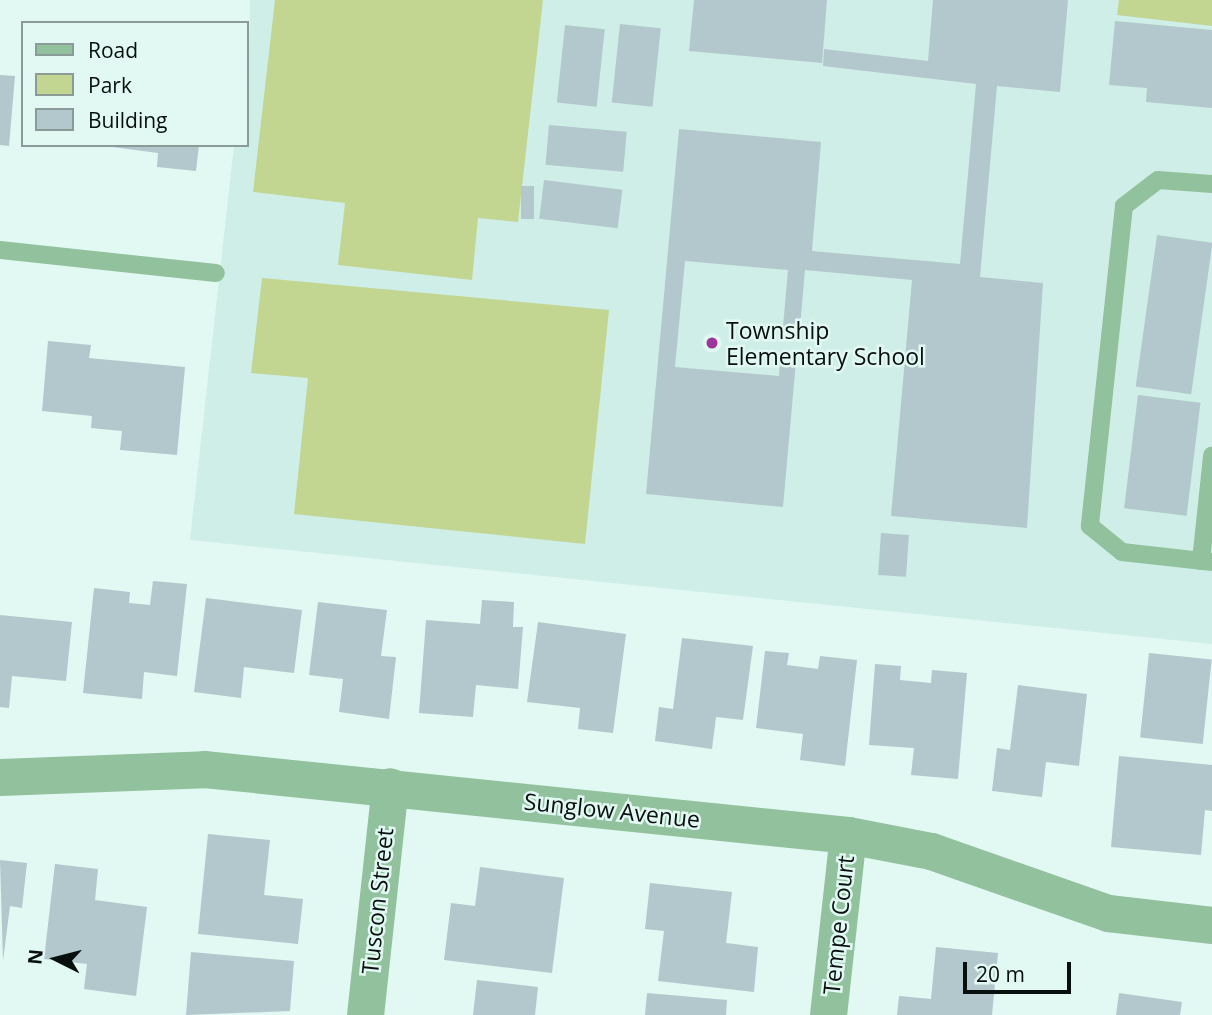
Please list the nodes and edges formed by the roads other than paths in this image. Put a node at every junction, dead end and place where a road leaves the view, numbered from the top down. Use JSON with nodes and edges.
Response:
{"nodes":[{"id":1,"x":1212,"y":184,"type":"edge"},
{"id":2,"x":0,"y":250,"type":"edge"},
{"id":3,"x":216,"y":272,"type":"dead end"},
{"id":4,"x":1212,"y":456,"type":"edge"},
{"id":5,"x":1206,"y":562,"type":"edge"},
{"id":6,"x":0,"y":777,"type":"edge"},
{"id":7,"x":390,"y":786,"type":"junction"},
{"id":8,"x":848,"y":835,"type":"junction"},
{"id":9,"x":1212,"y":925,"type":"edge"},
{"id":10,"x":365,"y":1015,"type":"edge"},
{"id":11,"x":828,"y":1015,"type":"edge"}],
"edges":[{"from":1,"to":5,"type":"lane"},
{"from":2,"to":3,"type":"lane"},
{"from":4,"to":5,"type":"lane"},
{"from":6,"to":7,"type":"street","name":"Sunglow Avenue"},
{"from":7,"to":8,"type":"street","name":"Sunglow Avenue"},
{"from":7,"to":10,"type":"street","name":"Tuscon Street"},
{"from":8,"to":9,"type":"street","name":"Sunglow Avenue"},
{"from":8,"to":11,"type":"street","name":"Tempe Court"}]}
